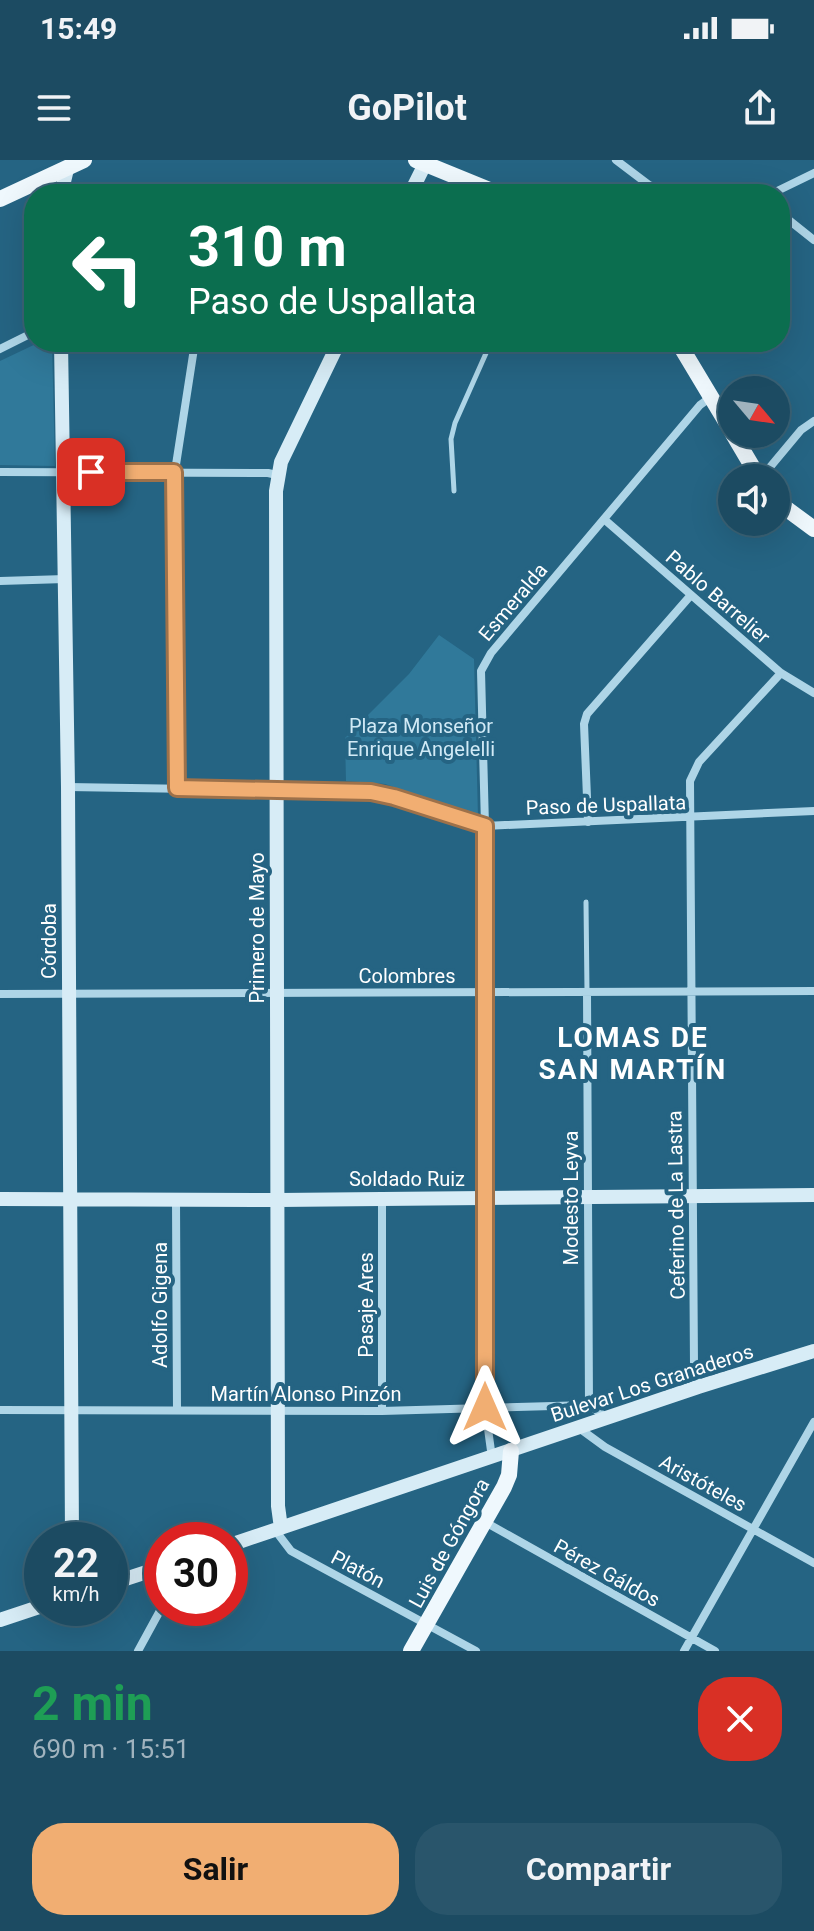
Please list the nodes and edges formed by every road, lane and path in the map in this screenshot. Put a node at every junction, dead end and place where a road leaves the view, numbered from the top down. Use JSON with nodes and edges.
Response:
{"nodes":[{"id":1,"x":84,"y":160,"type":"edge"},
{"id":2,"x":616,"y":160,"type":"edge"},
{"id":3,"x":420,"y":162,"type":"edge"},
{"id":4,"x":67,"y":169,"type":"junction"},
{"id":5,"x":814,"y":173,"type":"edge"},
{"id":6,"x":46,"y":184,"type":"edge"},
{"id":7,"x":63,"y":184,"type":"edge"},
{"id":8,"x":413,"y":184,"type":"edge"},
{"id":9,"x":474,"y":184,"type":"edge"},
{"id":10,"x":648,"y":184,"type":"edge"},
{"id":11,"x":790,"y":185,"type":"edge"},
{"id":12,"x":24,"y":193,"type":"edge"},
{"id":13,"x":0,"y":199,"type":"edge"},
{"id":14,"x":790,"y":221,"type":"edge"},
{"id":15,"x":814,"y":240,"type":"edge"},
{"id":16,"x":24,"y":337,"type":"edge"},
{"id":17,"x":0,"y":349,"type":"edge"},
{"id":18,"x":61,"y":352,"type":"edge"},
{"id":19,"x":193,"y":352,"type":"edge"},
{"id":20,"x":334,"y":352,"type":"edge"},
{"id":21,"x":487,"y":352,"type":"edge"},
{"id":22,"x":684,"y":352,"type":"edge"},
{"id":23,"x":712,"y":397,"type":"junction"},
{"id":24,"x":718,"y":408,"type":"edge"},
{"id":25,"x":814,"y":421,"type":"edge"},
{"id":26,"x":772,"y":464,"type":"edge"},
{"id":27,"x":0,"y":472,"type":"edge"},
{"id":28,"x":174,"y":472,"type":"junction"},
{"id":29,"x":64,"y":473,"type":"junction"},
{"id":30,"x":277,"y":475,"type":"junction"},
{"id":31,"x":454,"y":491,"type":"dead end"},
{"id":32,"x":790,"y":511,"type":"edge"},
{"id":33,"x":605,"y":520,"type":"junction"},
{"id":34,"x":814,"y":529,"type":"edge"},
{"id":35,"x":65,"y":579,"type":"junction"},
{"id":36,"x":0,"y":581,"type":"edge"},
{"id":37,"x":691,"y":595,"type":"junction"},
{"id":38,"x":781,"y":673,"type":"junction"},
{"id":39,"x":814,"y":693,"type":"edge"},
{"id":40,"x":68,"y":787,"type":"junction"},
{"id":41,"x":177,"y":788,"type":"junction"},
{"id":42,"x":276,"y":789,"type":"junction"},
{"id":43,"x":814,"y":811,"type":"edge"},
{"id":44,"x":690,"y":818,"type":"junction"},
{"id":45,"x":588,"y":822,"type":"junction"},
{"id":46,"x":485,"y":826,"type":"junction"},
{"id":47,"x":586,"y":902,"type":"dead end"},
{"id":48,"x":690,"y":991,"type":"junction"},
{"id":49,"x":814,"y":991,"type":"edge"},
{"id":50,"x":69,"y":992,"type":"junction"},
{"id":51,"x":277,"y":992,"type":"junction"},
{"id":52,"x":484,"y":992,"type":"junction"},
{"id":53,"x":587,"y":992,"type":"junction"},
{"id":54,"x":0,"y":994,"type":"edge"},
{"id":55,"x":692,"y":1195,"type":"junction"},
{"id":56,"x":814,"y":1195,"type":"edge"},
{"id":57,"x":587,"y":1197,"type":"junction"},
{"id":58,"x":0,"y":1199,"type":"edge"},
{"id":59,"x":69,"y":1199,"type":"junction"},
{"id":60,"x":382,"y":1199,"type":"junction"},
{"id":61,"x":486,"y":1199,"type":"junction"},
{"id":62,"x":176,"y":1200,"type":"junction"},
{"id":63,"x":279,"y":1200,"type":"junction"},
{"id":64,"x":814,"y":1351,"type":"edge"},
{"id":65,"x":698,"y":1387,"type":"junction"},
{"id":66,"x":589,"y":1405,"type":"junction"},
{"id":67,"x":485,"y":1407,"type":"junction"},
{"id":68,"x":70,"y":1409,"type":"junction"},
{"id":69,"x":0,"y":1410,"type":"edge"},
{"id":70,"x":177,"y":1410,"type":"junction"},
{"id":71,"x":279,"y":1410,"type":"junction"},
{"id":72,"x":382,"y":1411,"type":"junction"},
{"id":73,"x":607,"y":1418,"type":"junction"},
{"id":74,"x":814,"y":1422,"type":"edge"},
{"id":75,"x":579,"y":1428,"type":"junction"},
{"id":76,"x":511,"y":1451,"type":"junction"},
{"id":77,"x":492,"y":1458,"type":"junction"},
{"id":78,"x":72,"y":1522,"type":"edge"},
{"id":79,"x":485,"y":1522,"type":"junction"},
{"id":80,"x":278,"y":1529,"type":"junction"},
{"id":81,"x":753,"y":1529,"type":"junction"},
{"id":82,"x":248,"y":1539,"type":"edge"},
{"id":83,"x":814,"y":1563,"type":"edge"},
{"id":84,"x":24,"y":1612,"type":"edge"},
{"id":85,"x":0,"y":1620,"type":"edge"},
{"id":86,"x":426,"y":1623,"type":"junction"},
{"id":87,"x":152,"y":1626,"type":"edge"},
{"id":88,"x":691,"y":1638,"type":"junction"},
{"id":89,"x":138,"y":1651,"type":"edge"},
{"id":90,"x":411,"y":1651,"type":"edge"},
{"id":91,"x":476,"y":1651,"type":"edge"},
{"id":92,"x":684,"y":1651,"type":"edge"},
{"id":93,"x":715,"y":1651,"type":"edge"}],
"edges":[{"from":1,"to":4,"type":"main road"},
{"from":2,"to":10,"type":"street"},
{"from":3,"to":8,"type":"main road"},
{"from":3,"to":9,"type":"main road"},
{"from":4,"to":6,"type":"main road"},
{"from":4,"to":7,"type":"main road"},
{"from":5,"to":11,"type":"street"},
{"from":12,"to":13,"type":"main road"},
{"from":14,"to":15,"type":"street"},
{"from":16,"to":17,"type":"street"},
{"from":18,"to":29,"type":"main road","name":"Córdoba"},
{"from":19,"to":28,"type":"street"},
{"from":20,"to":30,"type":"main road","name":"Primero de Mayo"},
{"from":21,"to":31,"type":"lane"},
{"from":22,"to":23,"type":"main road"},
{"from":23,"to":24,"type":"main road"},
{"from":23,"to":33,"type":"street","name":"Esmeralda"},
{"from":25,"to":26,"type":"street"},
{"from":27,"to":29,"type":"street"},
{"from":28,"to":29,"type":"street"},
{"from":28,"to":30,"type":"street"},
{"from":28,"to":41,"type":"street"},
{"from":29,"to":35,"type":"main road","name":"Córdoba"},
{"from":30,"to":42,"type":"main road","name":"Primero de Mayo"},
{"from":32,"to":34,"type":"main road"},
{"from":33,"to":37,"type":"street","name":"Pablo Barrelier"},
{"from":33,"to":46,"type":"street","name":"Esmeralda"},
{"from":35,"to":36,"type":"street"},
{"from":35,"to":40,"type":"main road","name":"Córdoba"},
{"from":37,"to":38,"type":"street","name":"Pablo Barrelier"},
{"from":37,"to":45,"type":"street"},
{"from":38,"to":39,"type":"street","name":"Pablo Barrelier"},
{"from":38,"to":44,"type":"street","name":"Ceferino de La Lastra"},
{"from":40,"to":41,"type":"street","name":"Paso de Uspallata"},
{"from":40,"to":50,"type":"main road","name":"Córdoba"},
{"from":41,"to":42,"type":"street","name":"Paso de Uspallata"},
{"from":42,"to":46,"type":"street","name":"Paso de Uspallata"},
{"from":42,"to":51,"type":"main road","name":"Primero de Mayo"},
{"from":43,"to":44,"type":"street","name":"Paso de Uspallata"},
{"from":44,"to":45,"type":"street","name":"Paso de Uspallata"},
{"from":44,"to":48,"type":"street","name":"Ceferino de La Lastra"},
{"from":45,"to":46,"type":"street","name":"Paso de Uspallata"},
{"from":46,"to":52,"type":"street","name":"Esmeralda"},
{"from":47,"to":53,"type":"lane"},
{"from":48,"to":49,"type":"street","name":"Colombres"},
{"from":48,"to":53,"type":"street","name":"Colombres"},
{"from":48,"to":55,"type":"street","name":"Ceferino de La Lastra"},
{"from":50,"to":51,"type":"street","name":"Colombres"},
{"from":50,"to":54,"type":"street","name":"Colombres"},
{"from":50,"to":59,"type":"main road","name":"Córdoba"},
{"from":51,"to":52,"type":"street","name":"Colombres"},
{"from":51,"to":63,"type":"main road","name":"Primero de Mayo"},
{"from":52,"to":53,"type":"street","name":"Colombres"},
{"from":52,"to":61,"type":"street","name":"Esmeralda"},
{"from":53,"to":57,"type":"street","name":"Modesto Leyva"},
{"from":55,"to":56,"type":"main road","name":"Soldado Ruiz"},
{"from":55,"to":57,"type":"main road","name":"Soldado Ruiz"},
{"from":55,"to":65,"type":"street","name":"Ceferino de La Lastra"},
{"from":57,"to":61,"type":"main road","name":"Soldado Ruiz"},
{"from":57,"to":66,"type":"street","name":"Modesto Leyva"},
{"from":58,"to":59,"type":"main road","name":"Soldado Ruiz"},
{"from":59,"to":62,"type":"main road","name":"Soldado Ruiz"},
{"from":59,"to":68,"type":"main road","name":"Córdoba"},
{"from":60,"to":61,"type":"main road","name":"Soldado Ruiz"},
{"from":60,"to":63,"type":"main road","name":"Soldado Ruiz"},
{"from":60,"to":72,"type":"street","name":"Pasaje Ares"},
{"from":61,"to":67,"type":"street","name":"Esmeralda"},
{"from":62,"to":63,"type":"main road","name":"Soldado Ruiz"},
{"from":62,"to":70,"type":"street","name":"Adolfo Gigena"},
{"from":63,"to":71,"type":"main road","name":"Primero de Mayo"},
{"from":64,"to":65,"type":"main road","name":"Bulevar Los Granaderos"},
{"from":65,"to":73,"type":"main road","name":"Bulevar Los Granaderos"},
{"from":66,"to":67,"type":"street","name":"Martín Alonso Pinzón"},
{"from":66,"to":73,"type":"street"},
{"from":67,"to":72,"type":"street","name":"Martín Alonso Pinzón"},
{"from":67,"to":77,"type":"street","name":"Esmeralda"},
{"from":68,"to":69,"type":"street","name":"Martín Alonso Pinzón"},
{"from":68,"to":70,"type":"street","name":"Martín Alonso Pinzón"},
{"from":68,"to":78,"type":"main road","name":"Córdoba"},
{"from":70,"to":71,"type":"street","name":"Martín Alonso Pinzón"},
{"from":71,"to":72,"type":"street","name":"Martín Alonso Pinzón"},
{"from":71,"to":80,"type":"main road","name":"Primero de Mayo"},
{"from":73,"to":75,"type":"main road","name":"Bulevar Los Granaderos"},
{"from":74,"to":81,"type":"street"},
{"from":75,"to":76,"type":"main road","name":"Bulevar Los Granaderos"},
{"from":75,"to":81,"type":"street","name":"Aristóteles"},
{"from":76,"to":77,"type":"main road","name":"Bulevar Los Granaderos"},
{"from":76,"to":79,"type":"main road","name":"Luis de Góngora"},
{"from":77,"to":80,"type":"main road","name":"Bulevar Los Granaderos"},
{"from":79,"to":86,"type":"main road","name":"Luis de Góngora"},
{"from":79,"to":88,"type":"street","name":"Pérez Gáldos"},
{"from":80,"to":82,"type":"main road","name":"Bulevar Los Granaderos"},
{"from":80,"to":86,"type":"street","name":"Platón"},
{"from":81,"to":83,"type":"street","name":"Aristóteles"},
{"from":81,"to":88,"type":"street"},
{"from":84,"to":85,"type":"main road"},
{"from":86,"to":90,"type":"main road","name":"Luis de Góngora"},
{"from":86,"to":91,"type":"street","name":"Platón"},
{"from":87,"to":89,"type":"street"},
{"from":88,"to":92,"type":"street"},
{"from":88,"to":93,"type":"street","name":"Pérez Gáldos"}]}
